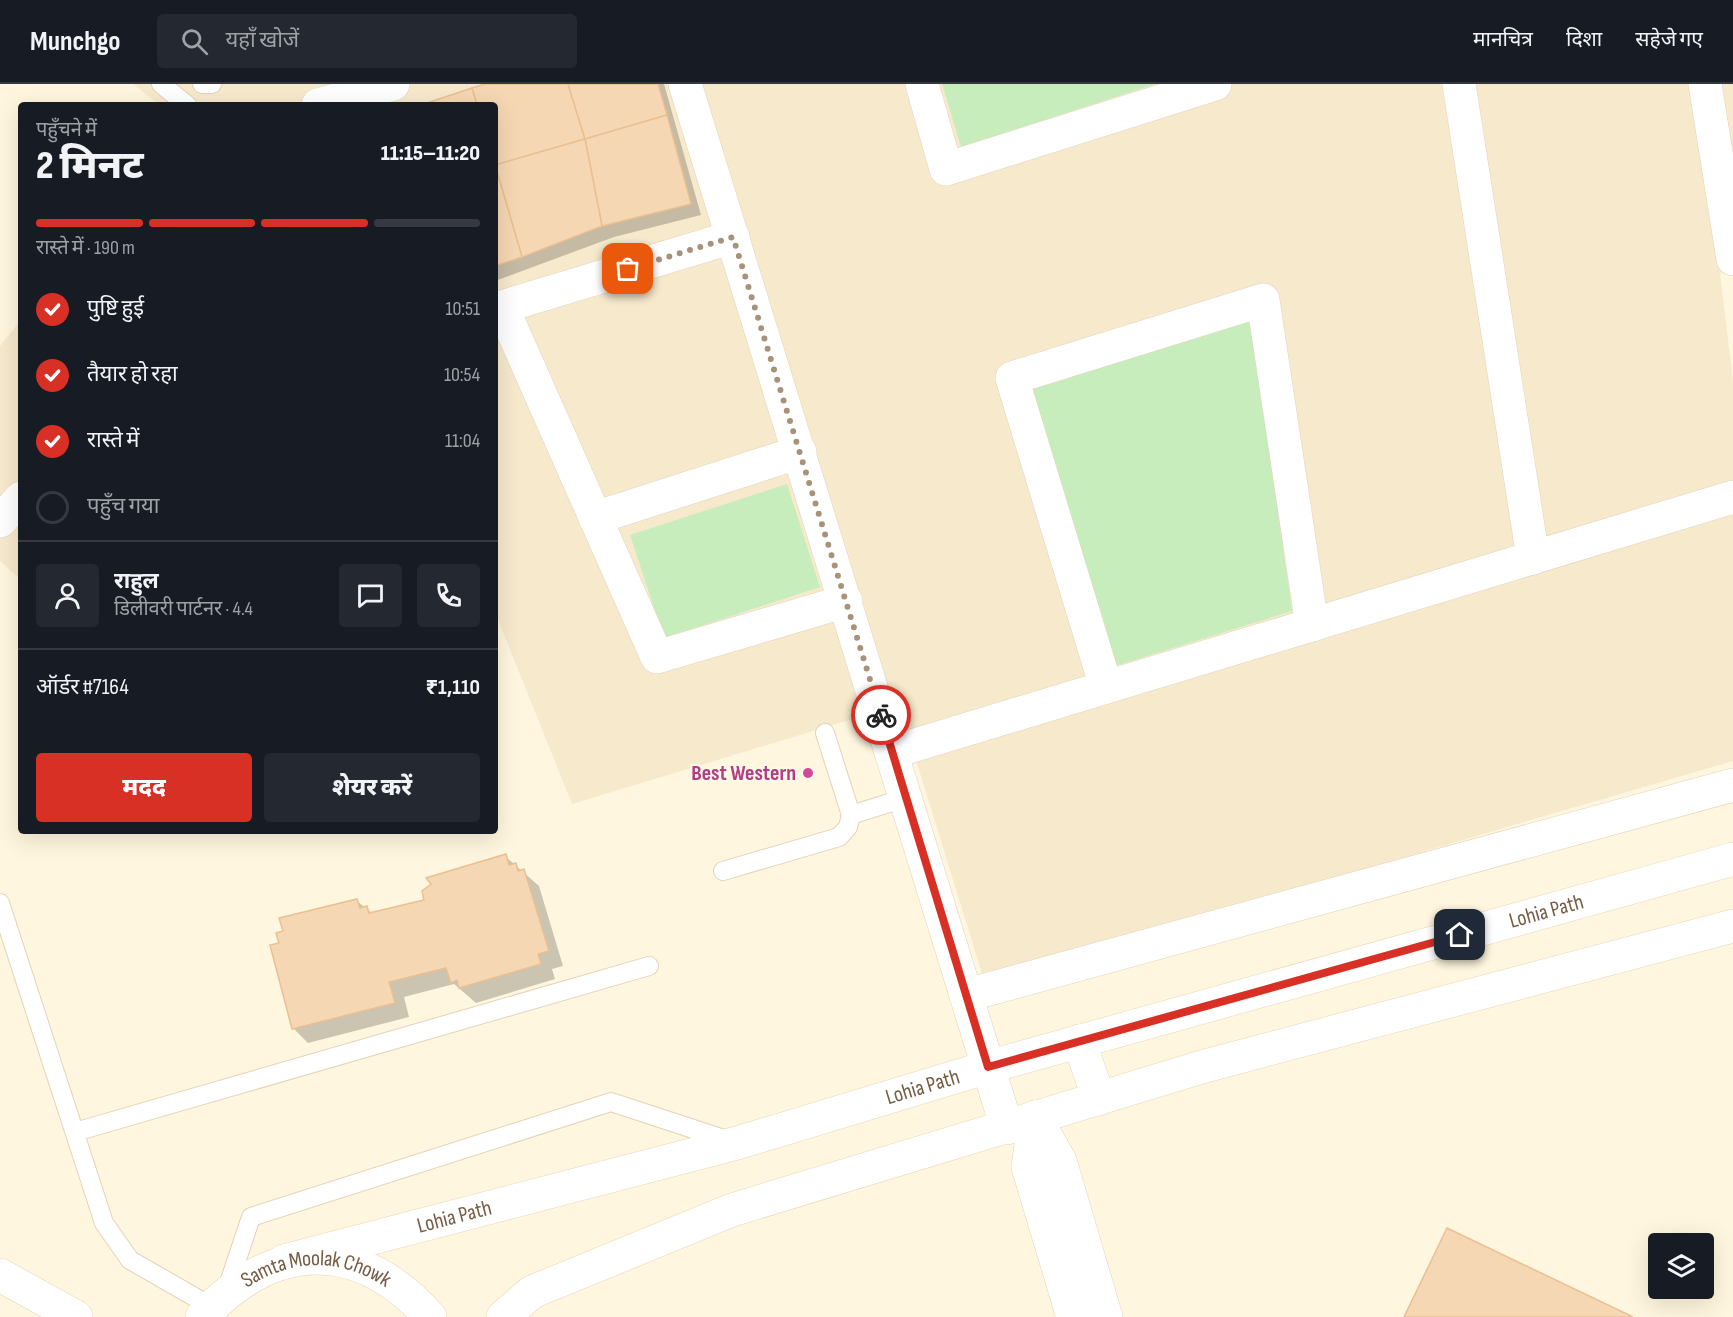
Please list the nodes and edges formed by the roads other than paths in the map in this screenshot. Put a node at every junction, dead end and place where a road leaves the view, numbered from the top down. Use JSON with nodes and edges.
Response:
{"nodes":[{"id":1,"x":161,"y":84,"type":"edge"},
{"id":2,"x":202,"y":84,"type":"edge"},
{"id":3,"x":212,"y":84,"type":"edge"},
{"id":4,"x":393,"y":84,"type":"edge"},
{"id":5,"x":685,"y":84,"type":"edge"},
{"id":6,"x":922,"y":84,"type":"edge"},
{"id":7,"x":1215,"y":84,"type":"edge"},
{"id":8,"x":1459,"y":84,"type":"edge"},
{"id":9,"x":1705,"y":84,"type":"edge"},
{"id":10,"x":183,"y":102,"type":"edge"},
{"id":11,"x":329,"y":102,"type":"edge"},
{"id":12,"x":733,"y":237,"type":"junction"},
{"id":13,"x":1733,"y":259,"type":"edge"},
{"id":14,"x":499,"y":308,"type":"edge"},
{"id":15,"x":800,"y":452,"type":"junction"},
{"id":16,"x":1733,"y":497,"type":"edge"},
{"id":17,"x":18,"y":501,"type":"edge"},
{"id":18,"x":595,"y":518,"type":"junction"},
{"id":19,"x":0,"y":521,"type":"edge"},
{"id":20,"x":1533,"y":558,"type":"junction"},
{"id":21,"x":846,"y":601,"type":"junction"},
{"id":22,"x":1312,"y":625,"type":"junction"},
{"id":23,"x":1106,"y":687,"type":"junction"},
{"id":24,"x":825,"y":733,"type":"dead end"},
{"id":25,"x":892,"y":752,"type":"junction"},
{"id":26,"x":1733,"y":785,"type":"edge"},
{"id":27,"x":905,"y":798,"type":"junction"},
{"id":28,"x":851,"y":815,"type":"junction"},
{"id":29,"x":1733,"y":859,"type":"edge"},
{"id":30,"x":723,"y":871,"type":"dead end"},
{"id":31,"x":0,"y":903,"type":"edge"},
{"id":32,"x":1733,"y":926,"type":"edge"},
{"id":33,"x":649,"y":966,"type":"dead end"},
{"id":34,"x":967,"y":995,"type":"junction"},
{"id":35,"x":1079,"y":1041,"type":"junction"},
{"id":36,"x":988,"y":1067,"type":"junction"},
{"id":37,"x":1099,"y":1099,"type":"junction"},
{"id":38,"x":1021,"y":1122,"type":"junction"},
{"id":39,"x":75,"y":1132,"type":"junction"},
{"id":40,"x":737,"y":1143,"type":"junction"},
{"id":41,"x":284,"y":1261,"type":"junction"},
{"id":42,"x":0,"y":1275,"type":"edge"},
{"id":43,"x":213,"y":1306,"type":"edge"},
{"id":44,"x":76,"y":1317,"type":"edge"},
{"id":45,"x":430,"y":1317,"type":"edge"},
{"id":46,"x":503,"y":1317,"type":"edge"},
{"id":47,"x":1072,"y":1317,"type":"edge"},
{"id":48,"x":1106,"y":1317,"type":"edge"}],
"edges":[{"from":1,"to":10,"type":"lane"},
{"from":2,"to":3,"type":"lane"},
{"from":4,"to":11,"type":"street"},
{"from":5,"to":12,"type":"street"},
{"from":6,"to":7,"type":"street"},
{"from":8,"to":20,"type":"street"},
{"from":9,"to":13,"type":"street"},
{"from":12,"to":14,"type":"street"},
{"from":12,"to":15,"type":"street"},
{"from":14,"to":18,"type":"street"},
{"from":15,"to":18,"type":"street"},
{"from":15,"to":21,"type":"street"},
{"from":16,"to":20,"type":"street"},
{"from":17,"to":19,"type":"street"},
{"from":18,"to":21,"type":"street"},
{"from":20,"to":22,"type":"street"},
{"from":21,"to":25,"type":"street"},
{"from":22,"to":23,"type":"street"},
{"from":22,"to":23,"type":"street"},
{"from":23,"to":25,"type":"street"},
{"from":24,"to":28,"type":"lane"},
{"from":25,"to":27,"type":"street"},
{"from":26,"to":34,"type":"street"},
{"from":27,"to":28,"type":"lane"},
{"from":27,"to":34,"type":"street"},
{"from":28,"to":30,"type":"lane"},
{"from":29,"to":35,"type":"street","name":"Lohia Path"},
{"from":31,"to":39,"type":"lane"},
{"from":32,"to":37,"type":"street"},
{"from":33,"to":39,"type":"lane"},
{"from":34,"to":36,"type":"street"},
{"from":35,"to":36,"type":"street","name":"Lohia Path"},
{"from":35,"to":37,"type":"street"},
{"from":36,"to":38,"type":"street"},
{"from":36,"to":40,"type":"street","name":"Lohia Path"},
{"from":37,"to":38,"type":"street"},
{"from":38,"to":46,"type":"street"},
{"from":38,"to":47,"type":"street"},
{"from":38,"to":48,"type":"street"},
{"from":39,"to":43,"type":"lane"},
{"from":40,"to":41,"type":"street","name":"Lohia Path"},
{"from":40,"to":43,"type":"lane"},
{"from":41,"to":43,"type":"street","name":"Samta Moolak Chowk"},
{"from":41,"to":45,"type":"street","name":"Samta Moolak Chowk"},
{"from":42,"to":44,"type":"street"}]}
